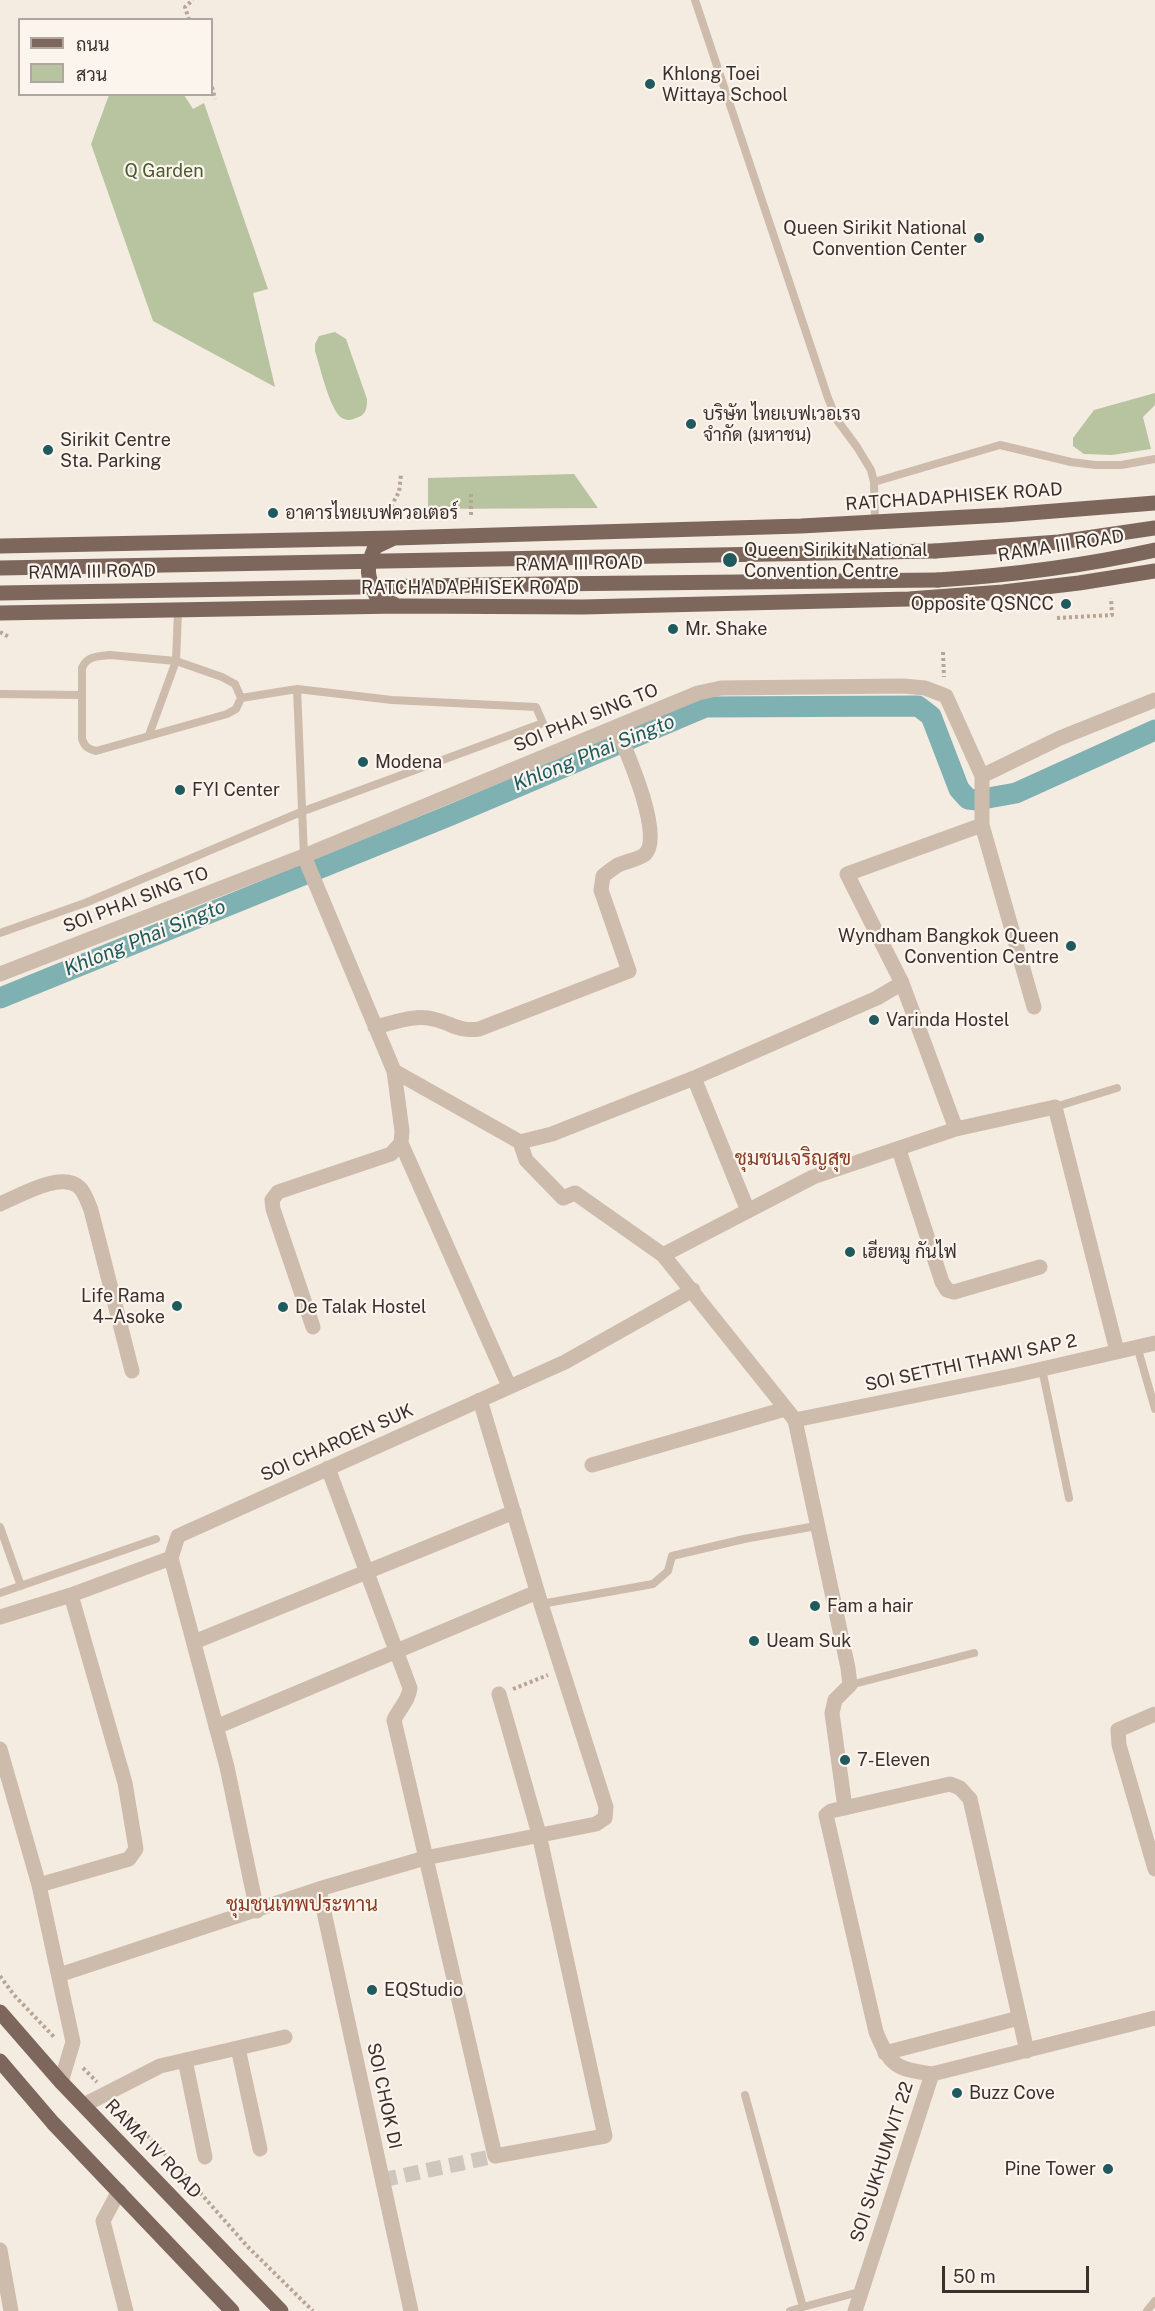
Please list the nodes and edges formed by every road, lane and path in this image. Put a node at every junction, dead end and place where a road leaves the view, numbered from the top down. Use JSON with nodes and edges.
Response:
{"nodes":[{"id":1,"x":193,"y":0,"type":"edge"},
{"id":2,"x":695,"y":0,"type":"edge"},
{"id":3,"x":188,"y":18,"type":"edge"},
{"id":4,"x":213,"y":90,"type":"edge"},
{"id":5,"x":216,"y":99,"type":"dead end"},
{"id":6,"x":1155,"y":459,"type":"edge"},
{"id":7,"x":401,"y":475,"type":"dead end"},
{"id":8,"x":874,"y":482,"type":"junction"},
{"id":9,"x":471,"y":492,"type":"dead end"},
{"id":10,"x":1155,"y":503,"type":"edge"},
{"id":11,"x":471,"y":515,"type":"dead end"},
{"id":12,"x":385,"y":518,"type":"dead end"},
{"id":13,"x":875,"y":522,"type":"junction"},
{"id":14,"x":1155,"y":528,"type":"edge"},
{"id":15,"x":394,"y":538,"type":"junction"},
{"id":16,"x":0,"y":546,"type":"edge"},
{"id":17,"x":1155,"y":549,"type":"edge"},
{"id":18,"x":0,"y":568,"type":"edge"},
{"id":19,"x":1155,"y":571,"type":"edge"},
{"id":20,"x":0,"y":593,"type":"edge"},
{"id":21,"x":1111,"y":598,"type":"dead end"},
{"id":22,"x":399,"y":606,"type":"junction"},
{"id":23,"x":178,"y":611,"type":"junction"},
{"id":24,"x":0,"y":613,"type":"edge"},
{"id":25,"x":1057,"y":618,"type":"dead end"},
{"id":26,"x":0,"y":632,"type":"edge"},
{"id":27,"x":9,"y":637,"type":"dead end"},
{"id":28,"x":943,"y":652,"type":"dead end"},
{"id":29,"x":176,"y":661,"type":"junction"},
{"id":30,"x":944,"y":677,"type":"dead end"},
{"id":31,"x":297,"y":690,"type":"junction"},
{"id":32,"x":0,"y":694,"type":"edge"},
{"id":33,"x":82,"y":695,"type":"junction"},
{"id":34,"x":241,"y":698,"type":"junction"},
{"id":35,"x":1155,"y":700,"type":"edge"},
{"id":36,"x":618,"y":732,"type":"junction"},
{"id":37,"x":149,"y":735,"type":"junction"},
{"id":38,"x":982,"y":782,"type":"junction"},
{"id":39,"x":301,"y":812,"type":"junction"},
{"id":40,"x":981,"y":820,"type":"junction"},
{"id":41,"x":306,"y":862,"type":"junction"},
{"id":42,"x":0,"y":933,"type":"edge"},
{"id":43,"x":0,"y":974,"type":"edge"},
{"id":44,"x":902,"y":983,"type":"junction"},
{"id":45,"x":1034,"y":1007,"type":"dead end"},
{"id":46,"x":375,"y":1027,"type":"junction"},
{"id":47,"x":394,"y":1071,"type":"junction"},
{"id":48,"x":693,"y":1078,"type":"junction"},
{"id":49,"x":1118,"y":1088,"type":"dead end"},
{"id":50,"x":1055,"y":1107,"type":"junction"},
{"id":51,"x":956,"y":1129,"type":"junction"},
{"id":52,"x":520,"y":1142,"type":"junction"},
{"id":53,"x":401,"y":1143,"type":"junction"},
{"id":54,"x":899,"y":1149,"type":"junction"},
{"id":55,"x":0,"y":1204,"type":"edge"},
{"id":56,"x":748,"y":1211,"type":"junction"},
{"id":57,"x":663,"y":1255,"type":"junction"},
{"id":58,"x":1040,"y":1267,"type":"dead end"},
{"id":59,"x":693,"y":1290,"type":"junction"},
{"id":60,"x":313,"y":1327,"type":"dead end"},
{"id":61,"x":1155,"y":1343,"type":"edge"},
{"id":62,"x":1137,"y":1346,"type":"junction"},
{"id":63,"x":1117,"y":1351,"type":"junction"},
{"id":64,"x":1042,"y":1369,"type":"junction"},
{"id":65,"x":132,"y":1371,"type":"dead end"},
{"id":66,"x":509,"y":1386,"type":"junction"},
{"id":67,"x":480,"y":1400,"type":"junction"},
{"id":68,"x":1155,"y":1409,"type":"edge"},
{"id":69,"x":790,"y":1414,"type":"junction"},
{"id":70,"x":592,"y":1465,"type":"dead end"},
{"id":71,"x":328,"y":1468,"type":"junction"},
{"id":72,"x":1069,"y":1498,"type":"dead end"},
{"id":73,"x":514,"y":1512,"type":"junction"},
{"id":74,"x":816,"y":1526,"type":"junction"},
{"id":75,"x":0,"y":1527,"type":"edge"},
{"id":76,"x":156,"y":1539,"type":"dead end"},
{"id":77,"x":171,"y":1558,"type":"junction"},
{"id":78,"x":368,"y":1573,"type":"junction"},
{"id":79,"x":21,"y":1586,"type":"junction"},
{"id":80,"x":0,"y":1593,"type":"edge"},
{"id":81,"x":71,"y":1595,"type":"junction"},
{"id":82,"x":539,"y":1598,"type":"junction"},
{"id":83,"x":0,"y":1617,"type":"edge"},
{"id":84,"x":194,"y":1642,"type":"junction"},
{"id":85,"x":398,"y":1650,"type":"junction"},
{"id":86,"x":974,"y":1653,"type":"dead end"},
{"id":87,"x":562,"y":1670,"type":"junction"},
{"id":88,"x":850,"y":1685,"type":"junction"},
{"id":89,"x":499,"y":1694,"type":"joint"},
{"id":90,"x":1155,"y":1713,"type":"edge"},
{"id":91,"x":216,"y":1727,"type":"junction"},
{"id":92,"x":0,"y":1749,"type":"edge"},
{"id":93,"x":845,"y":1808,"type":"junction"},
{"id":94,"x":539,"y":1834,"type":"junction"},
{"id":95,"x":425,"y":1858,"type":"junction"},
{"id":96,"x":1155,"y":1869,"type":"edge"},
{"id":97,"x":39,"y":1885,"type":"junction"},
{"id":98,"x":319,"y":1889,"type":"junction"},
{"id":99,"x":257,"y":1911,"type":"junction"},
{"id":100,"x":59,"y":1975,"type":"junction"},
{"id":101,"x":0,"y":1976,"type":"edge"},
{"id":102,"x":0,"y":2012,"type":"edge"},
{"id":103,"x":1019,"y":2018,"type":"junction"},
{"id":104,"x":1155,"y":2018,"type":"edge"},
{"id":105,"x":285,"y":2037,"type":"dead end"},
{"id":106,"x":238,"y":2048,"type":"junction"},
{"id":107,"x":1027,"y":2051,"type":"junction"},
{"id":108,"x":885,"y":2053,"type":"junction"},
{"id":109,"x":70,"y":2054,"type":"junction"},
{"id":110,"x":185,"y":2060,"type":"junction"},
{"id":111,"x":0,"y":2061,"type":"edge"},
{"id":112,"x":932,"y":2074,"type":"junction"},
{"id":113,"x":61,"y":2082,"type":"junction"},
{"id":114,"x":107,"y":2093,"type":"junction"},
{"id":115,"x":745,"y":2095,"type":"dead end"},
{"id":116,"x":84,"y":2105,"type":"junction"},
{"id":117,"x":260,"y":2149,"type":"dead end"},
{"id":118,"x":205,"y":2157,"type":"dead end"},
{"id":119,"x":119,"y":2192,"type":"junction"},
{"id":120,"x":0,"y":2250,"type":"edge"},
{"id":121,"x":859,"y":2292,"type":"junction"},
{"id":122,"x":1155,"y":2301,"type":"edge"},
{"id":123,"x":803,"y":2307,"type":"junction"},
{"id":124,"x":11,"y":2311,"type":"edge"},
{"id":125,"x":126,"y":2311,"type":"edge"},
{"id":126,"x":232,"y":2311,"type":"edge"},
{"id":127,"x":281,"y":2311,"type":"edge"},
{"id":128,"x":313,"y":2311,"type":"edge"},
{"id":129,"x":411,"y":2311,"type":"edge"},
{"id":130,"x":790,"y":2311,"type":"edge"},
{"id":131,"x":855,"y":2311,"type":"edge"},
{"id":132,"x":1147,"y":2311,"type":"edge"}],
"edges":[{"from":1,"to":3,"type":"path"},
{"from":2,"to":8,"type":"lane"},
{"from":4,"to":5,"type":"path"},
{"from":6,"to":8,"type":"lane"},
{"from":7,"to":12,"type":"path"},
{"from":8,"to":13,"type":"lane"},
{"from":9,"to":11,"type":"path"},
{"from":10,"to":13,"type":"main road","name":"RATCHADAPHISEK ROAD"},
{"from":13,"to":15,"type":"main road","name":"RATCHADAPHISEK ROAD"},
{"from":14,"to":18,"type":"main road","name":"RAMA III ROAD","bridge":true},
{"from":15,"to":16,"type":"main road","name":"RATCHADAPHISEK ROAD"},
{"from":15,"to":22,"type":"main road"},
{"from":17,"to":20,"type":"main road","name":"RAMA III ROAD","bridge":true},
{"from":19,"to":22,"type":"main road","name":"RATCHADAPHISEK ROAD"},
{"from":21,"to":25,"type":"path"},
{"from":22,"to":23,"type":"main road","name":"RATCHADAPHISEK ROAD"},
{"from":23,"to":24,"type":"main road","name":"RATCHADAPHISEK ROAD"},
{"from":23,"to":29,"type":"lane"},
{"from":26,"to":27,"type":"path"},
{"from":28,"to":30,"type":"path"},
{"from":29,"to":33,"type":"lane"},
{"from":29,"to":34,"type":"lane"},
{"from":29,"to":37,"type":"lane"},
{"from":31,"to":34,"type":"lane"},
{"from":31,"to":39,"type":"lane"},
{"from":31,"to":39,"type":"lane"},
{"from":32,"to":33,"type":"lane"},
{"from":33,"to":37,"type":"lane"},
{"from":34,"to":37,"type":"lane"},
{"from":35,"to":38,"type":"street"},
{"from":36,"to":38,"type":"street","name":"SOI PHAI SING TO"},
{"from":36,"to":41,"type":"street","name":"SOI PHAI SING TO"},
{"from":36,"to":46,"type":"street"},
{"from":38,"to":40,"type":"street"},
{"from":39,"to":41,"type":"lane"},
{"from":39,"to":42,"type":"lane"},
{"from":40,"to":44,"type":"street"},
{"from":40,"to":45,"type":"street"},
{"from":41,"to":43,"type":"street","name":"SOI PHAI SING TO"},
{"from":41,"to":46,"type":"street"},
{"from":44,"to":48,"type":"street"},
{"from":44,"to":51,"type":"street"},
{"from":46,"to":47,"type":"street"},
{"from":47,"to":52,"type":"street"},
{"from":47,"to":53,"type":"street"},
{"from":48,"to":52,"type":"street"},
{"from":48,"to":56,"type":"street"},
{"from":49,"to":50,"type":"lane"},
{"from":50,"to":51,"type":"street"},
{"from":50,"to":63,"type":"street"},
{"from":51,"to":54,"type":"street"},
{"from":52,"to":57,"type":"street"},
{"from":53,"to":60,"type":"street"},
{"from":53,"to":66,"type":"street"},
{"from":54,"to":56,"type":"street"},
{"from":54,"to":58,"type":"street"},
{"from":55,"to":65,"type":"street"},
{"from":56,"to":57,"type":"street"},
{"from":57,"to":59,"type":"street"},
{"from":59,"to":66,"type":"street","name":"SOI CHAROEN SUK"},
{"from":59,"to":69,"type":"street"},
{"from":61,"to":62,"type":"street","name":"SOI SETTHI THAWI SAP 2"},
{"from":62,"to":63,"type":"street","name":"SOI SETTHI THAWI SAP 2"},
{"from":62,"to":68,"type":"lane"},
{"from":63,"to":64,"type":"street","name":"SOI SETTHI THAWI SAP 2"},
{"from":64,"to":69,"type":"street","name":"SOI SETTHI THAWI SAP 2"},
{"from":64,"to":72,"type":"lane"},
{"from":66,"to":67,"type":"street","name":"SOI CHAROEN SUK"},
{"from":67,"to":71,"type":"street","name":"SOI CHAROEN SUK"},
{"from":67,"to":73,"type":"street"},
{"from":69,"to":70,"type":"street","name":"SOI SETTHI THAWI SAP 2"},
{"from":69,"to":74,"type":"street"},
{"from":71,"to":77,"type":"street","name":"SOI CHAROEN SUK"},
{"from":71,"to":78,"type":"street"},
{"from":73,"to":78,"type":"street"},
{"from":73,"to":82,"type":"street"},
{"from":74,"to":82,"type":"lane"},
{"from":74,"to":88,"type":"street"},
{"from":75,"to":79,"type":"lane"},
{"from":76,"to":79,"type":"lane"},
{"from":77,"to":81,"type":"street"},
{"from":77,"to":84,"type":"street"},
{"from":78,"to":84,"type":"street"},
{"from":78,"to":85,"type":"street"},
{"from":79,"to":80,"type":"lane"},
{"from":81,"to":83,"type":"street"},
{"from":81,"to":97,"type":"street"},
{"from":82,"to":85,"type":"street"},
{"from":82,"to":87,"type":"street"},
{"from":84,"to":91,"type":"street"},
{"from":85,"to":91,"type":"street"},
{"from":85,"to":95,"type":"street"},
{"from":86,"to":88,"type":"lane"},
{"from":87,"to":89,"type":"path"},
{"from":87,"to":94,"type":"street"},
{"from":88,"to":93,"type":"street"},
{"from":89,"to":94,"type":"street"},
{"from":90,"to":96,"type":"street"},
{"from":91,"to":99,"type":"street"},
{"from":92,"to":97,"type":"street"},
{"from":93,"to":103,"type":"street"},
{"from":93,"to":108,"type":"street"},
{"from":94,"to":95,"type":"street"},
{"from":94,"to":95,"type":"street"},
{"from":95,"to":98,"type":"street"},
{"from":97,"to":100,"type":"street"},
{"from":98,"to":99,"type":"street"},
{"from":98,"to":129,"type":"street","name":"SOI CHOK DI"},
{"from":99,"to":100,"type":"street"},
{"from":100,"to":109,"type":"street"},
{"from":101,"to":109,"type":"path"},
{"from":102,"to":113,"type":"main road","name":"RAMA IV ROAD"},
{"from":103,"to":107,"type":"street"},
{"from":103,"to":108,"type":"street"},
{"from":104,"to":107,"type":"street","name":"SOI SUKHUMVIT 22"},
{"from":105,"to":106,"type":"street"},
{"from":106,"to":110,"type":"street"},
{"from":106,"to":117,"type":"street"},
{"from":107,"to":112,"type":"street","name":"SOI SUKHUMVIT 22"},
{"from":108,"to":112,"type":"street"},
{"from":109,"to":113,"type":"street"},
{"from":109,"to":114,"type":"path"},
{"from":110,"to":114,"type":"street"},
{"from":110,"to":118,"type":"street"},
{"from":111,"to":119,"type":"main road"},
{"from":112,"to":121,"type":"street","name":"SOI SUKHUMVIT 22"},
{"from":113,"to":116,"type":"main road","name":"RAMA IV ROAD"},
{"from":114,"to":116,"type":"street"},
{"from":114,"to":128,"type":"path"},
{"from":115,"to":123,"type":"lane"},
{"from":116,"to":127,"type":"main road","name":"RAMA IV ROAD"},
{"from":119,"to":125,"type":"street"},
{"from":119,"to":126,"type":"main road"},
{"from":120,"to":124,"type":"street"},
{"from":121,"to":123,"type":"lane"},
{"from":121,"to":131,"type":"street","name":"SOI SUKHUMVIT 22"},
{"from":122,"to":132,"type":"lane"},
{"from":123,"to":130,"type":"lane"}]}
